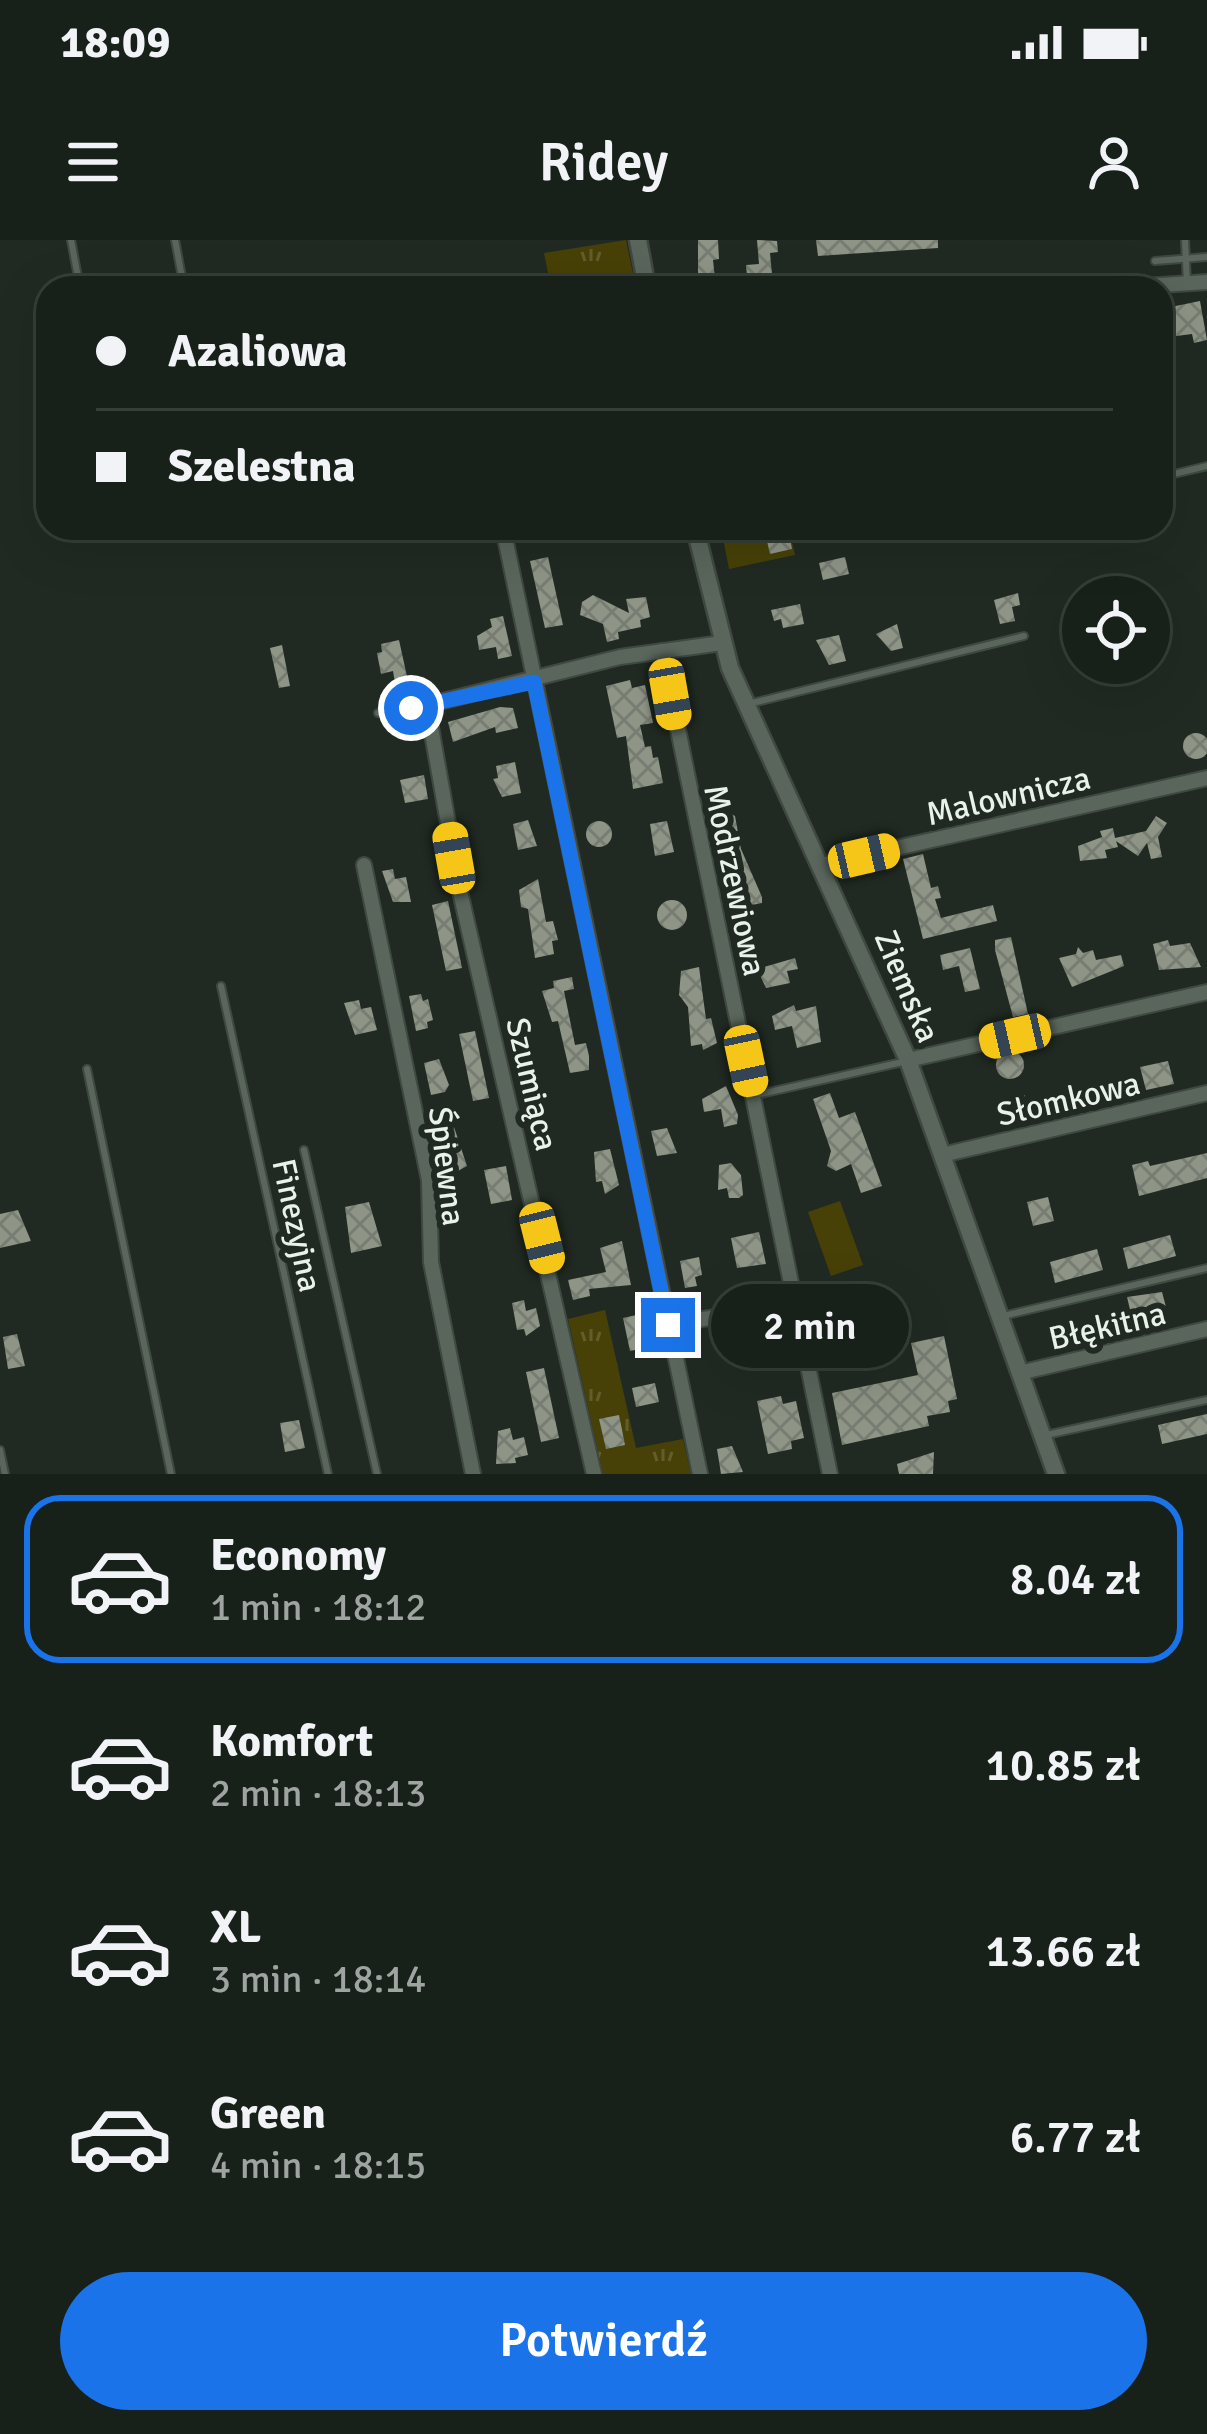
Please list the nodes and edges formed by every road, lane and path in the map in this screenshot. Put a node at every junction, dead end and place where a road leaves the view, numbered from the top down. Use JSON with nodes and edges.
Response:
{"nodes":[{"id":1,"x":71,"y":240,"type":"edge"},
{"id":2,"x":175,"y":240,"type":"edge"},
{"id":3,"x":638,"y":240,"type":"edge"},
{"id":4,"x":1185,"y":240,"type":"edge"},
{"id":5,"x":1207,"y":257,"type":"edge"},
{"id":6,"x":1186,"y":258,"type":"junction"},
{"id":7,"x":1155,"y":261,"type":"dead end"},
{"id":8,"x":78,"y":276,"type":"edge"},
{"id":9,"x":182,"y":276,"type":"edge"},
{"id":10,"x":645,"y":276,"type":"edge"},
{"id":11,"x":1207,"y":282,"type":"edge"},
{"id":12,"x":1186,"y":284,"type":"junction"},
{"id":13,"x":1173,"y":285,"type":"edge"},
{"id":14,"x":1207,"y":466,"type":"edge"},
{"id":15,"x":1173,"y":474,"type":"edge"},
{"id":16,"x":505,"y":540,"type":"edge"},
{"id":17,"x":698,"y":540,"type":"edge"},
{"id":18,"x":1024,"y":636,"type":"dead end"},
{"id":19,"x":722,"y":643,"type":"junction"},
{"id":20,"x":662,"y":651,"type":"junction"},
{"id":21,"x":534,"y":682,"type":"junction"},
{"id":22,"x":427,"y":705,"type":"junction"},
{"id":23,"x":745,"y":705,"type":"junction"},
{"id":24,"x":378,"y":713,"type":"dead end"},
{"id":25,"x":1207,"y":778,"type":"edge"},
{"id":26,"x":364,"y":865,"type":"dead end"},
{"id":27,"x":821,"y":866,"type":"junction"},
{"id":28,"x":221,"y":986,"type":"dead end"},
{"id":29,"x":1207,"y":992,"type":"edge"},
{"id":30,"x":908,"y":1060,"type":"junction"},
{"id":31,"x":87,"y":1069,"type":"dead end"},
{"id":32,"x":1207,"y":1093,"type":"edge"},
{"id":33,"x":753,"y":1095,"type":"junction"},
{"id":34,"x":304,"y":1150,"type":"dead end"},
{"id":35,"x":942,"y":1155,"type":"junction"},
{"id":36,"x":1207,"y":1268,"type":"edge"},
{"id":37,"x":793,"y":1304,"type":"junction"},
{"id":38,"x":1000,"y":1317,"type":"junction"},
{"id":39,"x":668,"y":1325,"type":"junction"},
{"id":40,"x":1207,"y":1329,"type":"edge"},
{"id":41,"x":1019,"y":1373,"type":"junction"},
{"id":42,"x":1207,"y":1400,"type":"edge"},
{"id":43,"x":1042,"y":1437,"type":"junction"},
{"id":44,"x":0,"y":1450,"type":"edge"},
{"id":45,"x":5,"y":1474,"type":"edge"},
{"id":46,"x":171,"y":1474,"type":"edge"},
{"id":47,"x":328,"y":1474,"type":"edge"},
{"id":48,"x":377,"y":1474,"type":"edge"},
{"id":49,"x":473,"y":1474,"type":"edge"},
{"id":50,"x":594,"y":1474,"type":"edge"},
{"id":51,"x":700,"y":1474,"type":"edge"},
{"id":52,"x":830,"y":1474,"type":"edge"},
{"id":53,"x":1056,"y":1474,"type":"edge"}],
"edges":[{"from":1,"to":8,"type":"lane"},
{"from":2,"to":9,"type":"lane"},
{"from":3,"to":10,"type":"street"},
{"from":4,"to":6,"type":"lane"},
{"from":5,"to":6,"type":"lane"},
{"from":6,"to":7,"type":"lane"},
{"from":6,"to":12,"type":"lane"},
{"from":11,"to":12,"type":"street"},
{"from":12,"to":13,"type":"street"},
{"from":14,"to":15,"type":"lane"},
{"from":16,"to":21,"type":"street"},
{"from":17,"to":19,"type":"street","name":"Ziemska"},
{"from":18,"to":23,"type":"lane"},
{"from":19,"to":20,"type":"street"},
{"from":19,"to":23,"type":"street","name":"Ziemska"},
{"from":20,"to":21,"type":"street"},
{"from":20,"to":33,"type":"street","name":"Modrzewiowa"},
{"from":21,"to":22,"type":"street"},
{"from":21,"to":39,"type":"street"},
{"from":22,"to":24,"type":"lane"},
{"from":22,"to":50,"type":"street","name":"Szumiąca"},
{"from":23,"to":27,"type":"street","name":"Ziemska"},
{"from":25,"to":27,"type":"street","name":"Malownicza"},
{"from":26,"to":49,"type":"street","name":"Śpiewna"},
{"from":27,"to":30,"type":"street","name":"Ziemska"},
{"from":28,"to":47,"type":"lane","name":"Finezyjna"},
{"from":29,"to":30,"type":"street"},
{"from":30,"to":33,"type":"lane"},
{"from":30,"to":35,"type":"street","name":"Ziemska"},
{"from":31,"to":46,"type":"lane"},
{"from":32,"to":35,"type":"street","name":"Słomkowa"},
{"from":33,"to":37,"type":"street","name":"Modrzewiowa"},
{"from":34,"to":48,"type":"lane"},
{"from":35,"to":38,"type":"street","name":"Ziemska"},
{"from":36,"to":38,"type":"lane"},
{"from":37,"to":39,"type":"street"},
{"from":37,"to":52,"type":"street","name":"Modrzewiowa"},
{"from":38,"to":41,"type":"street","name":"Ziemska"},
{"from":39,"to":51,"type":"street"},
{"from":40,"to":41,"type":"street","name":"Błękitna"},
{"from":41,"to":43,"type":"street","name":"Ziemska"},
{"from":42,"to":43,"type":"lane"},
{"from":43,"to":53,"type":"street","name":"Ziemska"},
{"from":44,"to":45,"type":"lane"}]}
